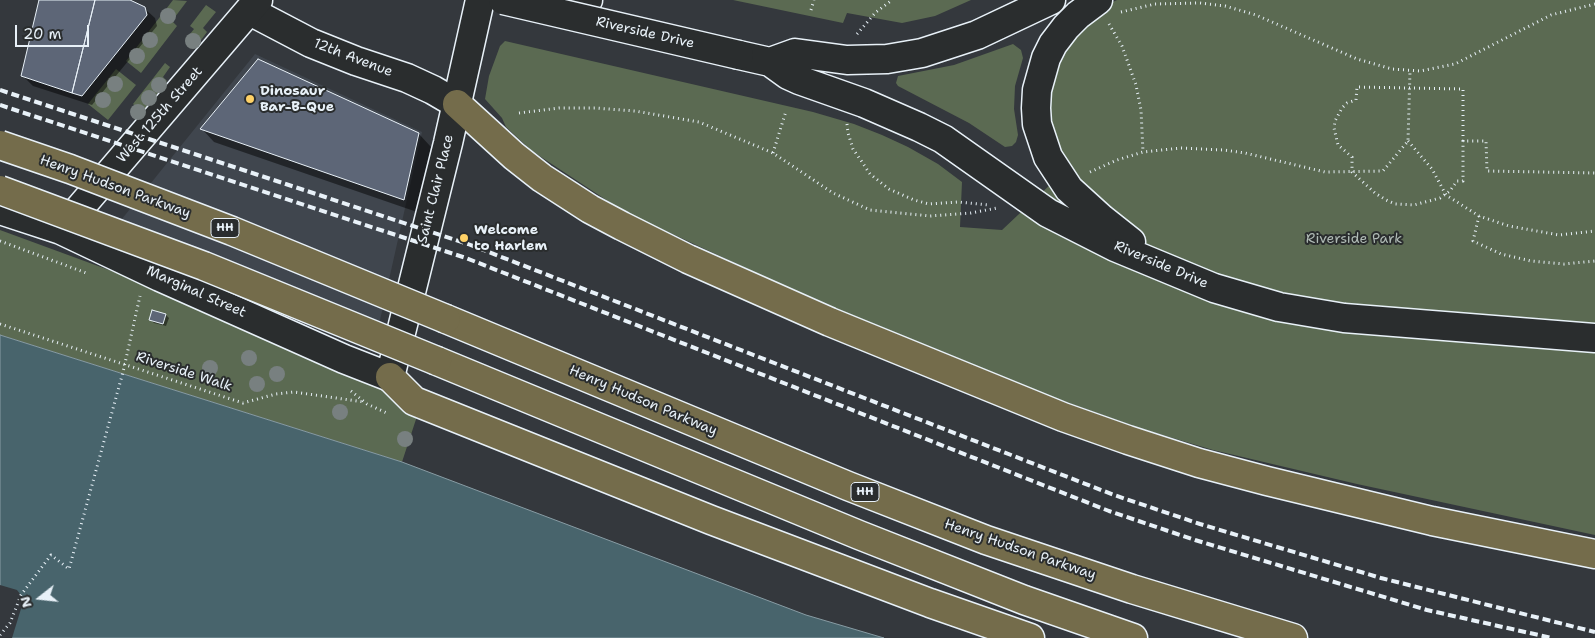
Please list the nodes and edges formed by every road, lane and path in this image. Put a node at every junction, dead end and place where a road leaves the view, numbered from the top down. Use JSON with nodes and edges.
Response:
{"nodes":[{"id":1,"x":483,"y":0,"type":"edge"},
{"id":2,"x":588,"y":0,"type":"edge"},
{"id":3,"x":814,"y":0,"type":"edge"},
{"id":4,"x":892,"y":0,"type":"edge"},
{"id":5,"x":1051,"y":0,"type":"edge"},
{"id":6,"x":1595,"y":4,"type":"edge"},
{"id":7,"x":254,"y":6,"type":"edge"},
{"id":8,"x":812,"y":10,"type":"dead end"},
{"id":9,"x":1105,"y":10,"type":"edge"},
{"id":10,"x":857,"y":35,"type":"dead end"},
{"id":11,"x":770,"y":62,"type":"junction"},
{"id":12,"x":1410,"y":71,"type":"junction"},
{"id":13,"x":1410,"y":88,"type":"junction"},
{"id":14,"x":457,"y":104,"type":"junction"},
{"id":15,"x":786,"y":110,"type":"dead end"},
{"id":16,"x":519,"y":113,"type":"dead end"},
{"id":17,"x":846,"y":116,"type":"dead end"},
{"id":18,"x":1408,"y":141,"type":"junction"},
{"id":19,"x":1463,"y":142,"type":"junction"},
{"id":20,"x":0,"y":145,"type":"edge"},
{"id":21,"x":1143,"y":152,"type":"junction"},
{"id":22,"x":773,"y":153,"type":"junction"},
{"id":23,"x":1352,"y":172,"type":"junction"},
{"id":24,"x":1595,"y":173,"type":"edge"},
{"id":25,"x":1085,"y":176,"type":"dead end"},
{"id":26,"x":0,"y":190,"type":"edge"},
{"id":27,"x":1446,"y":195,"type":"junction"},
{"id":28,"x":0,"y":210,"type":"edge"},
{"id":29,"x":1479,"y":216,"type":"junction"},
{"id":30,"x":61,"y":230,"type":"junction"},
{"id":31,"x":1595,"y":231,"type":"edge"},
{"id":32,"x":0,"y":241,"type":"edge"},
{"id":33,"x":13,"y":246,"type":"dead end"},
{"id":34,"x":1595,"y":261,"type":"edge"},
{"id":35,"x":1169,"y":269,"type":"junction"},
{"id":36,"x":150,"y":285,"type":"junction"},
{"id":37,"x":0,"y":324,"type":"edge"},
{"id":38,"x":1595,"y":338,"type":"edge"},
{"id":39,"x":124,"y":364,"type":"junction"},
{"id":40,"x":393,"y":368,"type":"junction"},
{"id":41,"x":364,"y":402,"type":"dead end"},
{"id":42,"x":1595,"y":554,"type":"edge"},
{"id":43,"x":0,"y":635,"type":"edge"},
{"id":44,"x":1030,"y":638,"type":"edge"},
{"id":45,"x":1133,"y":638,"type":"edge"},
{"id":46,"x":1293,"y":638,"type":"edge"}],
"edges":[{"from":1,"to":2,"type":"main road","name":"Riverside Drive"},
{"from":1,"to":11,"type":"main road","name":"Riverside Drive","bridge":true},
{"from":1,"to":14,"type":"main road","name":"Saint Clair Place"},
{"from":3,"to":8,"type":"path"},
{"from":4,"to":10,"type":"path"},
{"from":5,"to":11,"type":"main road"},
{"from":6,"to":12,"type":"path"},
{"from":7,"to":14,"type":"main road","name":"12th Avenue"},
{"from":7,"to":30,"type":"main road","name":"West 125th Street"},
{"from":9,"to":12,"type":"path"},
{"from":9,"to":21,"type":"path"},
{"from":9,"to":35,"type":"main road"},
{"from":11,"to":35,"type":"main road","name":"Riverside Drive"},
{"from":12,"to":13,"type":"path"},
{"from":13,"to":18,"type":"path"},
{"from":13,"to":19,"type":"path"},
{"from":13,"to":23,"type":"path"},
{"from":14,"to":40,"type":"main road","name":"Saint Clair Place"},
{"from":14,"to":42,"type":"highway"},
{"from":15,"to":22,"type":"path"},
{"from":16,"to":22,"type":"path"},
{"from":17,"to":22,"type":"path"},
{"from":18,"to":23,"type":"path"},
{"from":18,"to":27,"type":"path"},
{"from":19,"to":24,"type":"path"},
{"from":19,"to":27,"type":"path"},
{"from":20,"to":46,"type":"highway","name":"Henry Hudson Parkway","number":"HH","bridge":true},
{"from":21,"to":23,"type":"path"},
{"from":21,"to":25,"type":"path"},
{"from":23,"to":27,"type":"path"},
{"from":26,"to":45,"type":"highway","bridge":true},
{"from":27,"to":29,"type":"path"},
{"from":28,"to":30,"type":"main road","name":"Marginal Street"},
{"from":29,"to":31,"type":"path"},
{"from":29,"to":34,"type":"path"},
{"from":30,"to":36,"type":"main road","name":"Marginal Street"},
{"from":32,"to":33,"type":"path"},
{"from":35,"to":38,"type":"main road","name":"Riverside Drive"},
{"from":36,"to":39,"type":"path"},
{"from":36,"to":40,"type":"main road","name":"Marginal Street"},
{"from":37,"to":39,"type":"path","name":"Riverside Walk"},
{"from":39,"to":41,"type":"path","name":"Riverside Walk"},
{"from":39,"to":43,"type":"path"},
{"from":40,"to":44,"type":"highway"}]}
